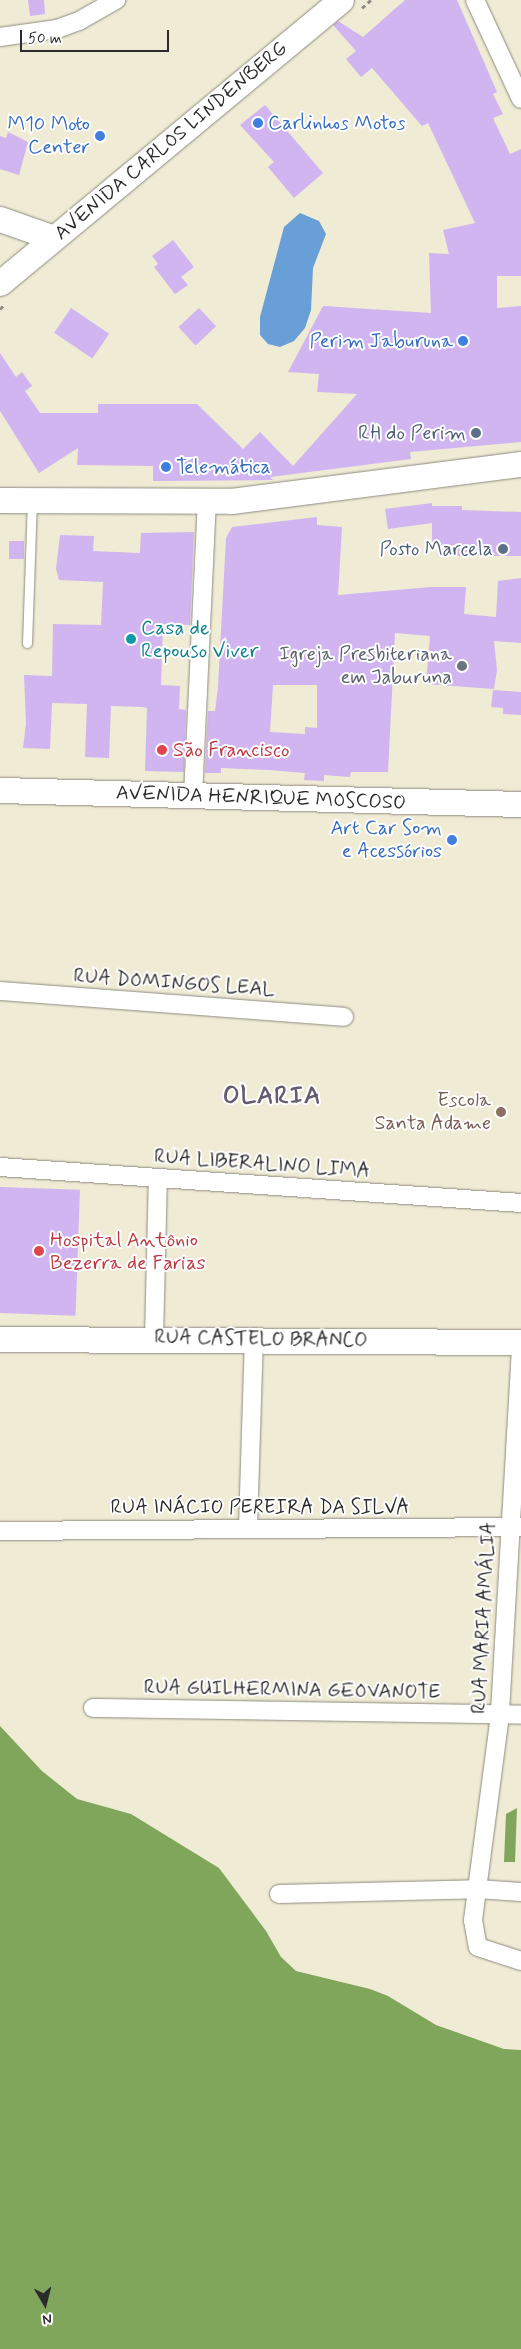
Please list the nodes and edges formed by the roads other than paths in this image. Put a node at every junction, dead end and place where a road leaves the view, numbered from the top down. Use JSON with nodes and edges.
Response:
{"nodes":[{"id":1,"x":116,"y":0,"type":"edge"},
{"id":2,"x":341,"y":0,"type":"edge"},
{"id":3,"x":475,"y":0,"type":"edge"},
{"id":4,"x":0,"y":37,"type":"edge"},
{"id":5,"x":521,"y":99,"type":"edge"},
{"id":6,"x":0,"y":219,"type":"edge"},
{"id":7,"x":54,"y":238,"type":"junction"},
{"id":8,"x":0,"y":283,"type":"edge"},
{"id":9,"x":521,"y":464,"type":"edge"},
{"id":10,"x":0,"y":500,"type":"edge"},
{"id":11,"x":32,"y":500,"type":"junction"},
{"id":12,"x":207,"y":502,"type":"junction"},
{"id":13,"x":27,"y":643,"type":"dead end"},
{"id":14,"x":0,"y":790,"type":"edge"},
{"id":15,"x":193,"y":796,"type":"junction"},
{"id":16,"x":521,"y":804,"type":"edge"},
{"id":17,"x":0,"y":992,"type":"edge"},
{"id":18,"x":344,"y":1017,"type":"dead end"},
{"id":19,"x":0,"y":1167,"type":"edge"},
{"id":20,"x":158,"y":1178,"type":"junction"},
{"id":21,"x":521,"y":1204,"type":"edge"},
{"id":22,"x":154,"y":1338,"type":"junction"},
{"id":23,"x":0,"y":1339,"type":"edge"},
{"id":24,"x":254,"y":1340,"type":"junction"},
{"id":25,"x":521,"y":1342,"type":"edge"},
{"id":26,"x":521,"y":1348,"type":"edge"},
{"id":27,"x":248,"y":1527,"type":"junction"},
{"id":28,"x":515,"y":1527,"type":"edge"},
{"id":29,"x":0,"y":1531,"type":"edge"},
{"id":30,"x":93,"y":1708,"type":"dead end"},
{"id":31,"x":500,"y":1715,"type":"junction"},
{"id":32,"x":521,"y":1715,"type":"edge"},
{"id":33,"x":477,"y":1889,"type":"junction"},
{"id":34,"x":521,"y":1892,"type":"edge"},
{"id":35,"x":279,"y":1894,"type":"dead end"},
{"id":36,"x":521,"y":1961,"type":"edge"}],
"edges":[{"from":1,"to":4,"type":"street"},
{"from":2,"to":7,"type":"street","name":"AVENIDA CARLOS LINDENBERG"},
{"from":3,"to":5,"type":"street"},
{"from":6,"to":7,"type":"street"},
{"from":7,"to":8,"type":"street","name":"AVENIDA CARLOS LINDENBERG"},
{"from":9,"to":12,"type":"street"},
{"from":10,"to":11,"type":"street"},
{"from":11,"to":12,"type":"street"},
{"from":11,"to":13,"type":"lane"},
{"from":12,"to":15,"type":"street"},
{"from":14,"to":15,"type":"street","name":"AVENIDA HENRIQUE MOSCOSO"},
{"from":15,"to":16,"type":"street","name":"AVENIDA HENRIQUE MOSCOSO"},
{"from":17,"to":18,"type":"street","name":"RUA DOMINGOS LEAL"},
{"from":19,"to":20,"type":"street","name":"RUA LIBERALINO LIMA"},
{"from":20,"to":21,"type":"street","name":"RUA LIBERALINO LIMA"},
{"from":20,"to":22,"type":"street"},
{"from":22,"to":23,"type":"street","name":"RUA CASTELO BRANCO"},
{"from":22,"to":24,"type":"street","name":"RUA CASTELO BRANCO"},
{"from":24,"to":25,"type":"street","name":"RUA CASTELO BRANCO"},
{"from":24,"to":27,"type":"street"},
{"from":26,"to":28,"type":"street","name":"RUA MARIA AMÁLIA"},
{"from":27,"to":28,"type":"street","name":"RUA INÁCIO PEREIRA DA SILVA"},
{"from":27,"to":29,"type":"street","name":"RUA INÁCIO PEREIRA DA SILVA"},
{"from":28,"to":31,"type":"street","name":"RUA MARIA AMÁLIA"},
{"from":30,"to":31,"type":"street","name":"RUA GUILHERMINA GEOVANOTE"},
{"from":31,"to":32,"type":"street","name":"RUA GUILHERMINA GEOVANOTE"},
{"from":31,"to":33,"type":"street","name":"RUA MARIA AMÁLIA"},
{"from":33,"to":34,"type":"street"},
{"from":33,"to":35,"type":"street"},
{"from":33,"to":36,"type":"street","name":"RUA MARIA AMÁLIA"}]}
